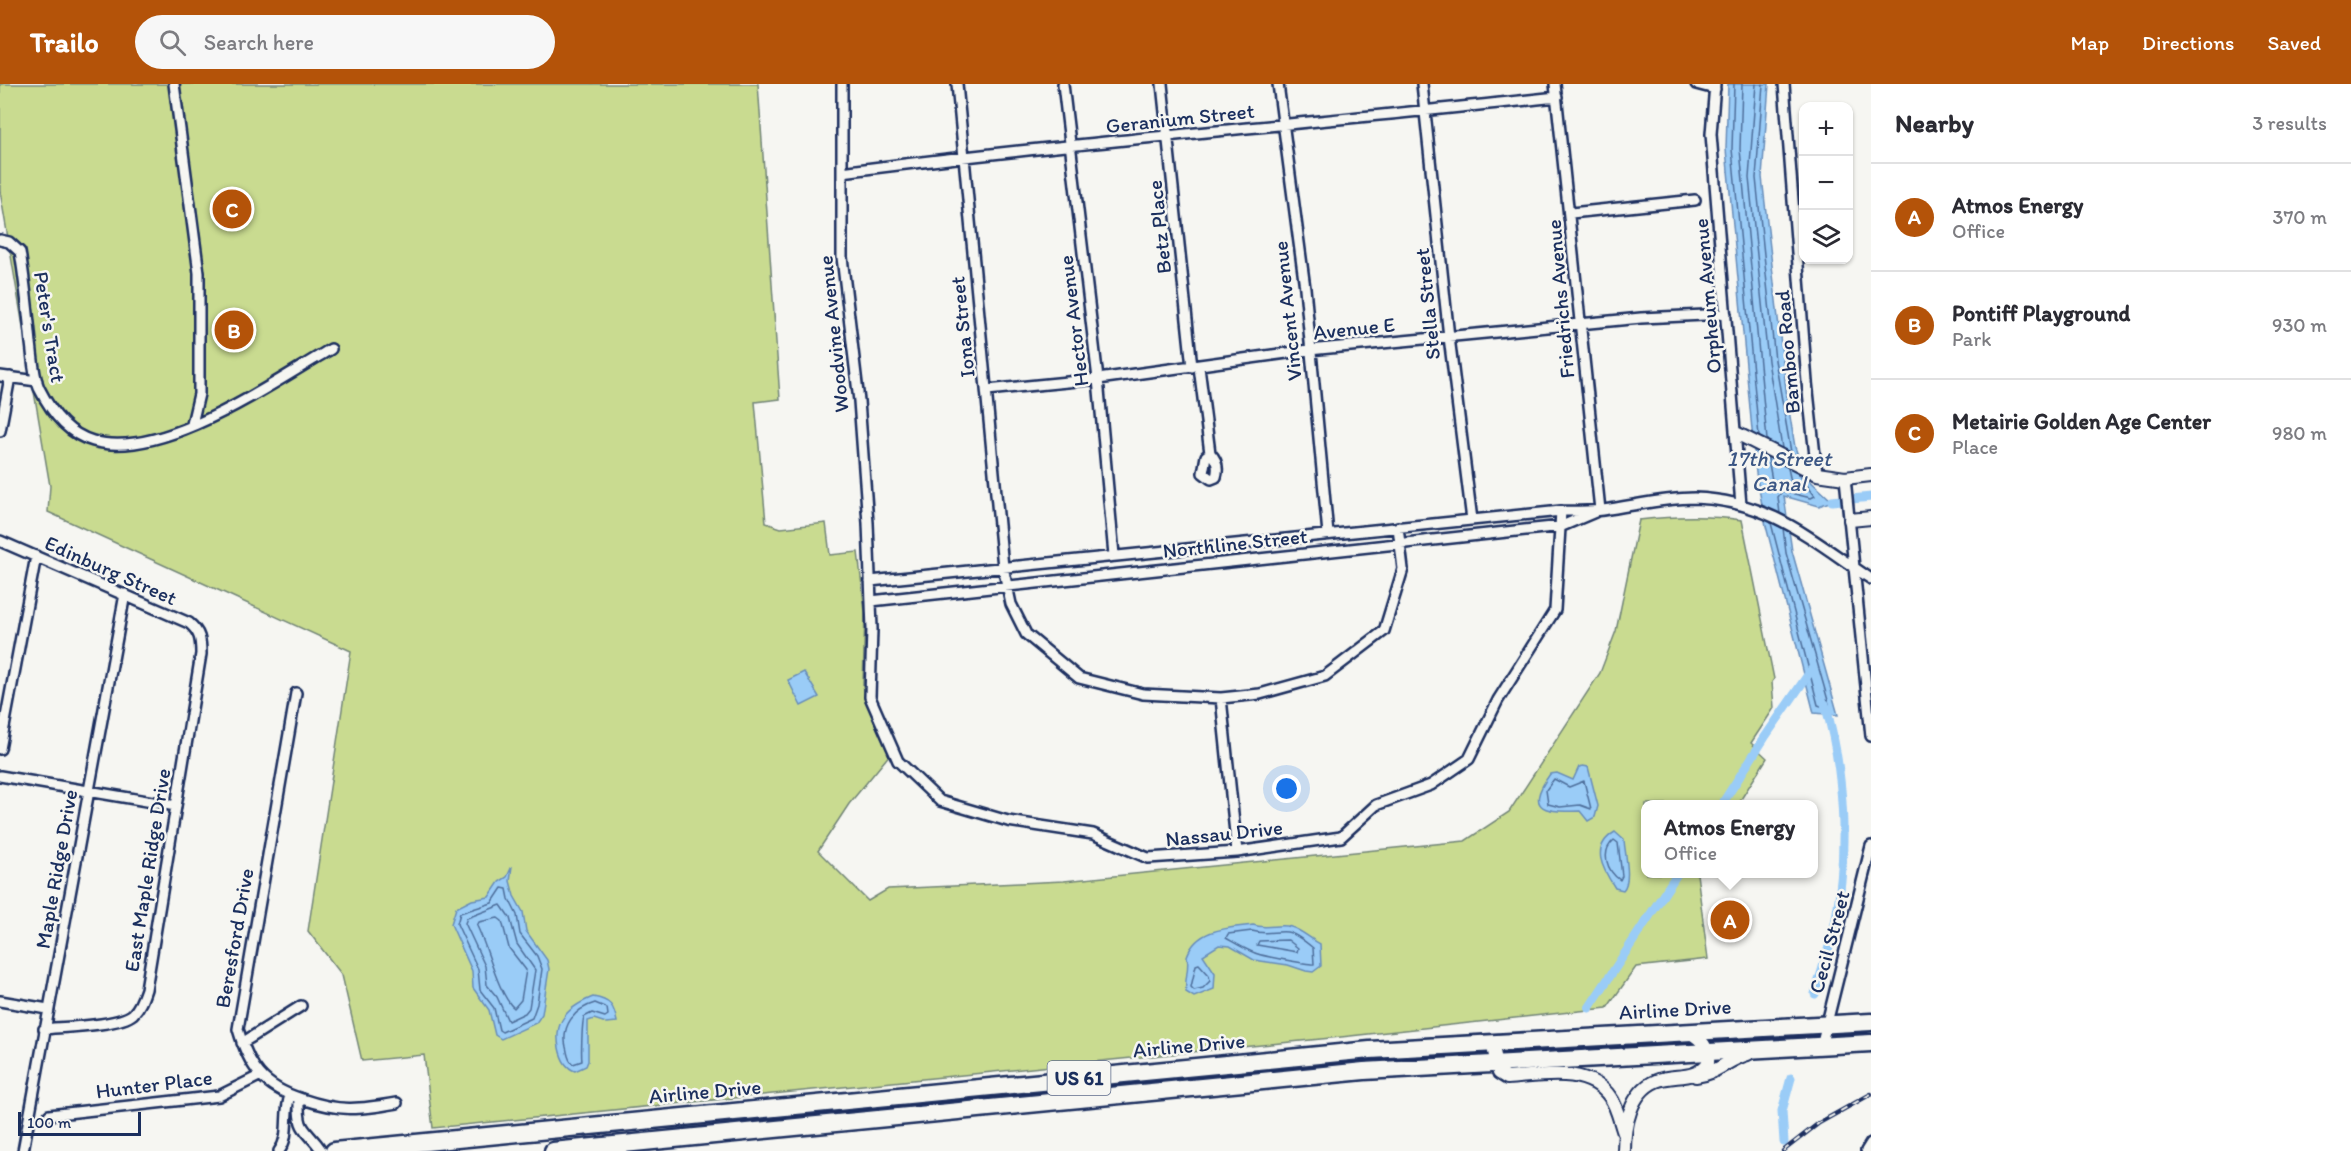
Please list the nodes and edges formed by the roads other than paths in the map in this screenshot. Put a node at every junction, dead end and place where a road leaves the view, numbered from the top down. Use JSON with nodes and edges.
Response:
{"nodes":[{"id":1,"x":174,"y":84,"type":"edge"},
{"id":2,"x":842,"y":84,"type":"edge"},
{"id":3,"x":957,"y":84,"type":"edge"},
{"id":4,"x":1063,"y":84,"type":"edge"},
{"id":5,"x":1162,"y":84,"type":"edge"},
{"id":6,"x":1278,"y":84,"type":"edge"},
{"id":7,"x":1422,"y":84,"type":"edge"},
{"id":8,"x":1555,"y":84,"type":"edge"},
{"id":9,"x":1696,"y":84,"type":"edge"},
{"id":10,"x":1784,"y":84,"type":"edge"},
{"id":11,"x":1715,"y":86,"type":"edge"},
{"id":12,"x":1557,"y":96,"type":"junction"},
{"id":13,"x":1425,"y":111,"type":"junction"},
{"id":14,"x":1283,"y":126,"type":"junction"},
{"id":15,"x":1168,"y":137,"type":"junction"},
{"id":16,"x":1069,"y":147,"type":"junction"},
{"id":17,"x":965,"y":156,"type":"junction"},
{"id":18,"x":842,"y":172,"type":"junction"},
{"id":19,"x":1695,"y":200,"type":"dead end"},
{"id":20,"x":1571,"y":213,"type":"junction"},
{"id":21,"x":4,"y":241,"type":"edge"},
{"id":22,"x":1726,"y":314,"type":"junction"},
{"id":23,"x":1579,"y":326,"type":"junction"},
{"id":24,"x":1449,"y":337,"type":"junction"},
{"id":25,"x":331,"y":349,"type":"dead end"},
{"id":26,"x":1309,"y":350,"type":"junction"},
{"id":27,"x":1195,"y":367,"type":"junction"},
{"id":28,"x":5,"y":376,"type":"edge"},
{"id":29,"x":1098,"y":379,"type":"junction"},
{"id":30,"x":37,"y":381,"type":"junction"},
{"id":31,"x":987,"y":390,"type":"junction"},
{"id":32,"x":192,"y":424,"type":"junction"},
{"id":33,"x":0,"y":431,"type":"edge"},
{"id":34,"x":1743,"y":436,"type":"junction"},
{"id":35,"x":1210,"y":453,"type":"dead end"},
{"id":36,"x":1817,"y":474,"type":"junction"},
{"id":37,"x":1871,"y":475,"type":"edge"},
{"id":38,"x":1845,"y":478,"type":"junction"},
{"id":39,"x":1741,"y":505,"type":"junction"},
{"id":40,"x":1600,"y":510,"type":"junction"},
{"id":41,"x":1561,"y":511,"type":"junction"},
{"id":42,"x":1850,"y":517,"type":"junction"},
{"id":43,"x":1871,"y":518,"type":"edge"},
{"id":44,"x":1472,"y":520,"type":"junction"},
{"id":45,"x":1562,"y":526,"type":"junction"},
{"id":46,"x":1398,"y":527,"type":"junction"},
{"id":47,"x":1328,"y":534,"type":"junction"},
{"id":48,"x":0,"y":541,"type":"edge"},
{"id":49,"x":1400,"y":544,"type":"junction"},
{"id":50,"x":1114,"y":555,"type":"junction"},
{"id":51,"x":36,"y":556,"type":"junction"},
{"id":52,"x":1003,"y":567,"type":"junction"},
{"id":53,"x":1854,"y":568,"type":"junction"},
{"id":54,"x":1871,"y":579,"type":"edge"},
{"id":55,"x":870,"y":581,"type":"junction"},
{"id":56,"x":1007,"y":585,"type":"junction"},
{"id":57,"x":124,"y":594,"type":"junction"},
{"id":58,"x":871,"y":601,"type":"junction"},
{"id":59,"x":201,"y":640,"type":"joint"},
{"id":60,"x":296,"y":693,"type":"dead end"},
{"id":61,"x":1221,"y":698,"type":"junction"},
{"id":62,"x":1871,"y":736,"type":"edge"},
{"id":63,"x":0,"y":749,"type":"edge"},
{"id":64,"x":0,"y":776,"type":"edge"},
{"id":65,"x":88,"y":791,"type":"junction"},
{"id":66,"x":176,"y":806,"type":"junction"},
{"id":67,"x":1871,"y":846,"type":"edge"},
{"id":68,"x":1237,"y":852,"type":"junction"},
{"id":69,"x":1866,"y":890,"type":"edge"},
{"id":70,"x":0,"y":1000,"type":"edge"},
{"id":71,"x":300,"y":1006,"type":"dead end"},
{"id":72,"x":48,"y":1009,"type":"junction"},
{"id":73,"x":1871,"y":1022,"type":"edge"},
{"id":74,"x":1825,"y":1024,"type":"junction"},
{"id":75,"x":44,"y":1029,"type":"junction"},
{"id":76,"x":1688,"y":1031,"type":"junction"},
{"id":77,"x":242,"y":1043,"type":"junction"},
{"id":78,"x":1492,"y":1043,"type":"junction"},
{"id":79,"x":1871,"y":1043,"type":"edge"},
{"id":80,"x":1821,"y":1047,"type":"junction"},
{"id":81,"x":1764,"y":1051,"type":"junction"},
{"id":82,"x":1708,"y":1053,"type":"junction"},
{"id":83,"x":1496,"y":1063,"type":"junction"},
{"id":84,"x":259,"y":1076,"type":"junction"},
{"id":85,"x":1692,"y":1076,"type":"junction"},
{"id":86,"x":1027,"y":1083,"type":"junction"},
{"id":87,"x":294,"y":1097,"type":"junction"},
{"id":88,"x":397,"y":1103,"type":"dead end"},
{"id":89,"x":1029,"y":1103,"type":"junction"},
{"id":90,"x":49,"y":1115,"type":"dead end"},
{"id":91,"x":643,"y":1120,"type":"junction"},
{"id":92,"x":1624,"y":1132,"type":"junction"},
{"id":93,"x":646,"y":1142,"type":"junction"},
{"id":94,"x":1871,"y":1143,"type":"edge"},
{"id":95,"x":467,"y":1144,"type":"edge"},
{"id":96,"x":23,"y":1151,"type":"edge"},
{"id":97,"x":279,"y":1151,"type":"edge"},
{"id":98,"x":322,"y":1151,"type":"edge"},
{"id":99,"x":334,"y":1151,"type":"edge"},
{"id":100,"x":553,"y":1151,"type":"edge"},
{"id":101,"x":1624,"y":1151,"type":"edge"},
{"id":102,"x":1866,"y":1151,"type":"edge"}],
"edges":[{"from":1,"to":32,"type":"street"},
{"from":2,"to":18,"type":"street","name":"Woodvine Avenue"},
{"from":3,"to":17,"type":"street","name":"Iona Street"},
{"from":4,"to":16,"type":"street","name":"Hector Avenue"},
{"from":5,"to":15,"type":"street","name":"Betz Place"},
{"from":6,"to":14,"type":"street","name":"Vincent Avenue"},
{"from":7,"to":13,"type":"street","name":"Stella Street"},
{"from":8,"to":12,"type":"street","name":"Friedrichs Avenue"},
{"from":9,"to":11,"type":"street"},
{"from":10,"to":36,"type":"street","name":"Bamboo Road"},
{"from":11,"to":22,"type":"street","name":"Orpheum Avenue"},
{"from":12,"to":13,"type":"street","name":"Geranium Street"},
{"from":12,"to":20,"type":"street","name":"Friedrichs Avenue"},
{"from":13,"to":14,"type":"street","name":"Geranium Street"},
{"from":13,"to":24,"type":"street","name":"Stella Street"},
{"from":14,"to":15,"type":"street","name":"Geranium Street"},
{"from":14,"to":26,"type":"street","name":"Vincent Avenue"},
{"from":15,"to":16,"type":"street","name":"Geranium Street"},
{"from":15,"to":27,"type":"street","name":"Betz Place"},
{"from":16,"to":17,"type":"street","name":"Geranium Street"},
{"from":16,"to":29,"type":"street","name":"Hector Avenue"},
{"from":17,"to":18,"type":"street","name":"Geranium Street"},
{"from":17,"to":31,"type":"street","name":"Iona Street"},
{"from":18,"to":55,"type":"street","name":"Woodvine Avenue"},
{"from":19,"to":20,"type":"street"},
{"from":20,"to":23,"type":"street","name":"Friedrichs Avenue"},
{"from":21,"to":30,"type":"street","name":"Peter's Tract"},
{"from":22,"to":23,"type":"street","name":"Avenue E"},
{"from":22,"to":34,"type":"street","name":"Orpheum Avenue"},
{"from":23,"to":24,"type":"street","name":"Avenue E"},
{"from":23,"to":40,"type":"street","name":"Friedrichs Avenue"},
{"from":24,"to":26,"type":"street","name":"Avenue E"},
{"from":24,"to":44,"type":"street","name":"Stella Street"},
{"from":25,"to":32,"type":"street","name":"Peter's Tract"},
{"from":26,"to":27,"type":"street","name":"Avenue E"},
{"from":26,"to":47,"type":"street","name":"Vincent Avenue"},
{"from":27,"to":29,"type":"street","name":"Avenue E"},
{"from":27,"to":35,"type":"street","name":"Betz Place"},
{"from":28,"to":30,"type":"street"},
{"from":28,"to":33,"type":"street"},
{"from":29,"to":31,"type":"street","name":"Avenue E"},
{"from":29,"to":50,"type":"street","name":"Hector Avenue"},
{"from":30,"to":32,"type":"street","name":"Peter's Tract"},
{"from":31,"to":52,"type":"street","name":"Iona Street"},
{"from":34,"to":36,"type":"street"},
{"from":34,"to":39,"type":"street","name":"Orpheum Avenue"},
{"from":36,"to":38,"type":"street"},
{"from":37,"to":38,"type":"street"},
{"from":38,"to":42,"type":"street"},
{"from":39,"to":40,"type":"street","name":"Northline Street"},
{"from":39,"to":53,"type":"street","name":"Northline Street"},
{"from":40,"to":41,"type":"street","name":"Northline Street"},
{"from":40,"to":45,"type":"street","name":"Northline Street"},
{"from":41,"to":44,"type":"street","name":"Northline Street"},
{"from":41,"to":45,"type":"street","name":"Nassau Drive"},
{"from":42,"to":43,"type":"street"},
{"from":42,"to":53,"type":"street"},
{"from":44,"to":46,"type":"street","name":"Northline Street"},
{"from":45,"to":49,"type":"street","name":"Northline Street"},
{"from":45,"to":68,"type":"street","name":"Nassau Drive"},
{"from":46,"to":47,"type":"street","name":"Northline Street"},
{"from":46,"to":49,"type":"street","name":"Iona Street"},
{"from":47,"to":50,"type":"street","name":"Northline Street"},
{"from":48,"to":51,"type":"street","name":"Edinburg Street"},
{"from":49,"to":56,"type":"street","name":"Northline Street"},
{"from":49,"to":61,"type":"street","name":"Iona Street"},
{"from":50,"to":52,"type":"street","name":"Northline Street"},
{"from":51,"to":57,"type":"street","name":"Edinburg Street"},
{"from":51,"to":63,"type":"street"},
{"from":52,"to":55,"type":"street","name":"Northline Street"},
{"from":52,"to":56,"type":"street","name":"Iona Street"},
{"from":53,"to":54,"type":"street","name":"Northline Street"},
{"from":53,"to":62,"type":"street"},
{"from":55,"to":58,"type":"street","name":"Nassau Drive"},
{"from":56,"to":58,"type":"street","name":"Northline Street"},
{"from":56,"to":61,"type":"street","name":"Iona Street"},
{"from":57,"to":59,"type":"street","name":"Edinburg Street"},
{"from":57,"to":65,"type":"street","name":"Maple Ridge Drive"},
{"from":58,"to":68,"type":"street","name":"Nassau Drive"},
{"from":59,"to":66,"type":"street","name":"East Maple Ridge Drive"},
{"from":60,"to":77,"type":"street","name":"Beresford Drive"},
{"from":61,"to":68,"type":"street"},
{"from":64,"to":65,"type":"street"},
{"from":65,"to":66,"type":"street"},
{"from":65,"to":72,"type":"street","name":"Maple Ridge Drive"},
{"from":66,"to":75,"type":"street","name":"East Maple Ridge Drive"},
{"from":67,"to":69,"type":"street","name":"Cecil Street"},
{"from":69,"to":74,"type":"street","name":"Cecil Street"},
{"from":70,"to":72,"type":"street"},
{"from":71,"to":77,"type":"street"},
{"from":72,"to":75,"type":"street","name":"Maple Ridge Drive"},
{"from":73,"to":74,"type":"highway","name":"Airline Drive","number":"US 61"},
{"from":74,"to":76,"type":"highway","name":"Airline Drive","number":"US 61"},
{"from":74,"to":80,"type":"street","name":"Cecil Street"},
{"from":75,"to":96,"type":"street","name":"Maple Ridge Drive"},
{"from":76,"to":78,"type":"highway","name":"Airline Drive","number":"US 61"},
{"from":76,"to":82,"type":"street"},
{"from":77,"to":84,"type":"street","name":"Beresford Drive"},
{"from":78,"to":83,"type":"street"},
{"from":78,"to":86,"type":"highway","name":"Airline Drive","number":"US 61"},
{"from":79,"to":80,"type":"highway","name":"Airline Drive","number":"US 61"},
{"from":80,"to":81,"type":"highway","name":"Airline Drive","number":"US 61"},
{"from":81,"to":82,"type":"highway","name":"Airline Drive","number":"US 61"},
{"from":81,"to":85,"type":"street"},
{"from":82,"to":83,"type":"highway","name":"Airline Drive","number":"US 61"},
{"from":82,"to":85,"type":"street"},
{"from":83,"to":89,"type":"highway","name":"Airline Drive","number":"US 61"},
{"from":83,"to":92,"type":"street"},
{"from":84,"to":87,"type":"street","name":"Beresford Drive"},
{"from":84,"to":90,"type":"street","name":"Hunter Place"},
{"from":85,"to":92,"type":"street"},
{"from":86,"to":89,"type":"highway"},
{"from":86,"to":91,"type":"highway","name":"Airline Drive","number":"US 61"},
{"from":87,"to":88,"type":"street","name":"Beresford Drive"},
{"from":87,"to":97,"type":"street"},
{"from":87,"to":98,"type":"street"},
{"from":89,"to":93,"type":"highway","name":"Airline Drive","number":"US 61"},
{"from":91,"to":93,"type":"highway"},
{"from":91,"to":95,"type":"highway","name":"Airline Drive","number":"US 61"},
{"from":92,"to":101,"type":"street"},
{"from":93,"to":100,"type":"highway","name":"Airline Drive","number":"US 61"},
{"from":94,"to":102,"type":"street"},
{"from":95,"to":99,"type":"highway","name":"Airline Drive","number":"US 61"}]}
